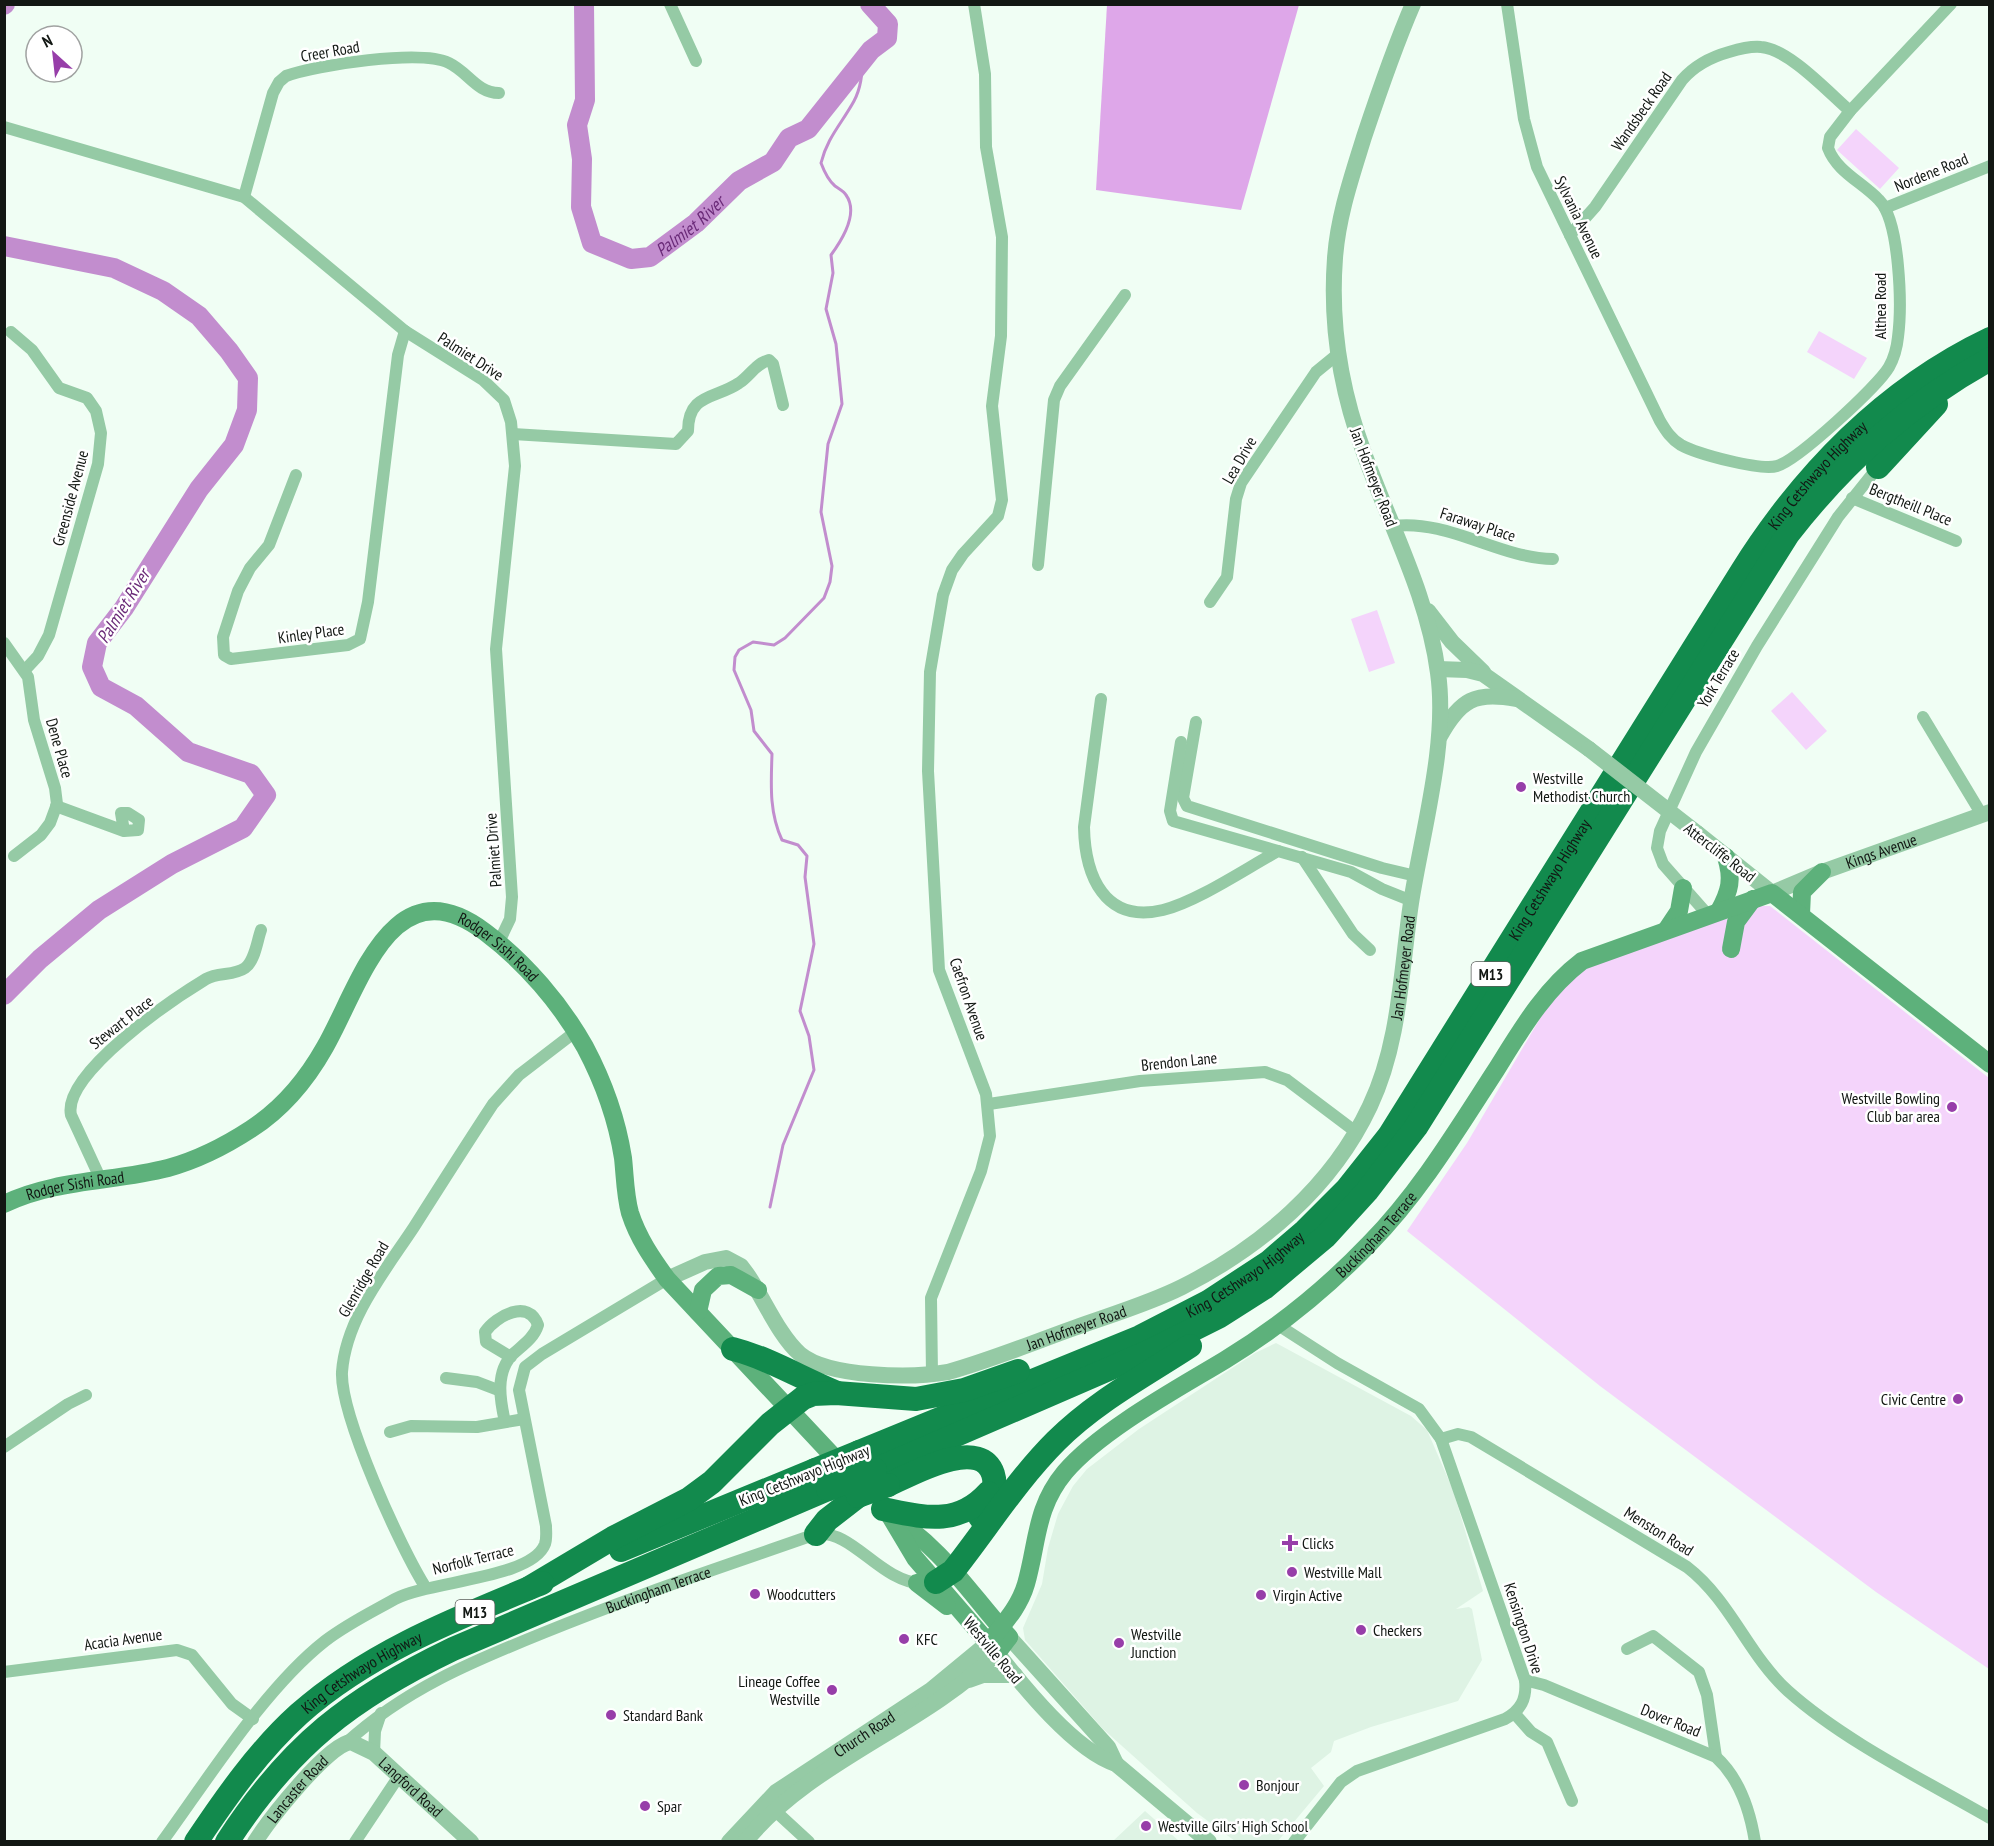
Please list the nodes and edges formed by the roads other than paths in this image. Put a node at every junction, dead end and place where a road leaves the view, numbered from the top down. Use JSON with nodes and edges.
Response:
{"nodes":[{"id":1,"x":670,"y":4,"type":"edge"},
{"id":2,"x":974,"y":4,"type":"edge"},
{"id":3,"x":1413,"y":4,"type":"edge"},
{"id":4,"x":1507,"y":4,"type":"edge"},
{"id":5,"x":1951,"y":4,"type":"edge"},
{"id":6,"x":696,"y":61,"type":"dead end"},
{"id":7,"x":499,"y":93,"type":"dead end"},
{"id":8,"x":1850,"y":111,"type":"junction"},
{"id":9,"x":4,"y":127,"type":"edge"},
{"id":10,"x":1989,"y":166,"type":"edge"},
{"id":11,"x":244,"y":197,"type":"junction"},
{"id":12,"x":1885,"y":208,"type":"junction"},
{"id":13,"x":1570,"y":235,"type":"junction"},
{"id":14,"x":1125,"y":295,"type":"dead end"},
{"id":15,"x":10,"y":332,"type":"dead end"},
{"id":16,"x":405,"y":332,"type":"junction"},
{"id":17,"x":1989,"y":339,"type":"edge"},
{"id":18,"x":1338,"y":354,"type":"junction"},
{"id":19,"x":1989,"y":359,"type":"edge"},
{"id":20,"x":1964,"y":373,"type":"junction"},
{"id":21,"x":783,"y":405,"type":"dead end"},
{"id":22,"x":1665,"y":430,"type":"joint"},
{"id":23,"x":513,"y":434,"type":"junction"},
{"id":24,"x":1878,"y":467,"type":"joint"},
{"id":25,"x":296,"y":475,"type":"dead end"},
{"id":26,"x":1852,"y":498,"type":"junction"},
{"id":27,"x":1393,"y":526,"type":"junction"},
{"id":28,"x":1956,"y":541,"type":"dead end"},
{"id":29,"x":1553,"y":559,"type":"dead end"},
{"id":30,"x":1038,"y":565,"type":"dead end"},
{"id":31,"x":1421,"y":601,"type":"junction"},
{"id":32,"x":1210,"y":602,"type":"dead end"},
{"id":33,"x":4,"y":643,"type":"edge"},
{"id":34,"x":1438,"y":669,"type":"junction"},
{"id":35,"x":25,"y":670,"type":"junction"},
{"id":36,"x":1490,"y":679,"type":"junction"},
{"id":37,"x":1101,"y":699,"type":"dead end"},
{"id":38,"x":1522,"y":701,"type":"junction"},
{"id":39,"x":1923,"y":717,"type":"dead end"},
{"id":40,"x":1196,"y":722,"type":"dead end"},
{"id":41,"x":1181,"y":742,"type":"dead end"},
{"id":42,"x":1437,"y":743,"type":"junction"},
{"id":43,"x":56,"y":806,"type":"junction"},
{"id":44,"x":1986,"y":813,"type":"edge"},
{"id":45,"x":124,"y":831,"type":"dead end"},
{"id":46,"x":1278,"y":851,"type":"junction"},
{"id":47,"x":14,"y":856,"type":"dead end"},
{"id":48,"x":1302,"y":857,"type":"junction"},
{"id":49,"x":1726,"y":857,"type":"junction"},
{"id":50,"x":1822,"y":872,"type":"junction"},
{"id":51,"x":1416,"y":876,"type":"junction"},
{"id":52,"x":1683,"y":888,"type":"junction"},
{"id":53,"x":1772,"y":893,"type":"junction"},
{"id":54,"x":1753,"y":899,"type":"junction"},
{"id":55,"x":1412,"y":901,"type":"junction"},
{"id":56,"x":1714,"y":913,"type":"junction"},
{"id":57,"x":1801,"y":914,"type":"junction"},
{"id":58,"x":1667,"y":929,"type":"junction"},
{"id":59,"x":261,"y":930,"type":"dead end"},
{"id":60,"x":498,"y":942,"type":"junction"},
{"id":61,"x":1731,"y":949,"type":"dead end"},
{"id":62,"x":1370,"y":950,"type":"dead end"},
{"id":63,"x":574,"y":1032,"type":"junction"},
{"id":64,"x":1989,"y":1064,"type":"edge"},
{"id":65,"x":989,"y":1104,"type":"junction"},
{"id":66,"x":1356,"y":1132,"type":"junction"},
{"id":67,"x":101,"y":1180,"type":"junction"},
{"id":68,"x":4,"y":1204,"type":"edge"},
{"id":69,"x":1305,"y":1232,"type":"junction"},
{"id":70,"x":667,"y":1279,"type":"junction"},
{"id":71,"x":1264,"y":1288,"type":"junction"},
{"id":72,"x":758,"y":1290,"type":"junction"},
{"id":73,"x":698,"y":1312,"type":"junction"},
{"id":74,"x":1278,"y":1326,"type":"junction"},
{"id":75,"x":733,"y":1349,"type":"junction"},
{"id":76,"x":511,"y":1357,"type":"dead end"},
{"id":77,"x":932,"y":1375,"type":"junction"},
{"id":78,"x":446,"y":1378,"type":"dead end"},
{"id":79,"x":498,"y":1390,"type":"junction"},
{"id":80,"x":836,"y":1393,"type":"junction"},
{"id":81,"x":86,"y":1395,"type":"dead end"},
{"id":82,"x":789,"y":1407,"type":"junction"},
{"id":83,"x":524,"y":1419,"type":"junction"},
{"id":84,"x":505,"y":1422,"type":"junction"},
{"id":85,"x":390,"y":1432,"type":"dead end"},
{"id":86,"x":1441,"y":1439,"type":"junction"},
{"id":87,"x":4,"y":1447,"type":"edge"},
{"id":88,"x":874,"y":1469,"type":"junction"},
{"id":89,"x":822,"y":1480,"type":"junction"},
{"id":90,"x":995,"y":1486,"type":"junction"},
{"id":91,"x":858,"y":1496,"type":"junction"},
{"id":92,"x":886,"y":1512,"type":"junction"},
{"id":93,"x":816,"y":1534,"type":"junction"},
{"id":94,"x":936,"y":1575,"type":"junction"},
{"id":95,"x":426,"y":1588,"type":"junction"},
{"id":96,"x":528,"y":1588,"type":"junction"},
{"id":97,"x":559,"y":1604,"type":"junction"},
{"id":98,"x":1008,"y":1626,"type":"junction"},
{"id":99,"x":992,"y":1648,"type":"junction"},
{"id":100,"x":1627,"y":1649,"type":"dead end"},
{"id":101,"x":4,"y":1672,"type":"edge"},
{"id":102,"x":1015,"y":1675,"type":"junction"},
{"id":103,"x":1525,"y":1680,"type":"junction"},
{"id":104,"x":1048,"y":1681,"type":"junction"},
{"id":105,"x":964,"y":1682,"type":"junction"},
{"id":106,"x":381,"y":1713,"type":"junction"},
{"id":107,"x":1515,"y":1714,"type":"junction"},
{"id":108,"x":253,"y":1719,"type":"junction"},
{"id":109,"x":1059,"y":1723,"type":"junction"},
{"id":110,"x":346,"y":1743,"type":"junction"},
{"id":111,"x":374,"y":1753,"type":"junction"},
{"id":112,"x":1716,"y":1757,"type":"junction"},
{"id":113,"x":1116,"y":1764,"type":"junction"},
{"id":114,"x":399,"y":1776,"type":"junction"},
{"id":115,"x":1572,"y":1801,"type":"dead end"},
{"id":116,"x":770,"y":1806,"type":"junction"},
{"id":117,"x":1989,"y":1818,"type":"edge"},
{"id":118,"x":162,"y":1842,"type":"edge"},
{"id":119,"x":196,"y":1842,"type":"edge"},
{"id":120,"x":227,"y":1842,"type":"edge"},
{"id":121,"x":255,"y":1842,"type":"edge"},
{"id":122,"x":355,"y":1842,"type":"edge"},
{"id":123,"x":471,"y":1842,"type":"edge"},
{"id":124,"x":729,"y":1842,"type":"edge"},
{"id":125,"x":745,"y":1842,"type":"edge"},
{"id":126,"x":809,"y":1842,"type":"edge"},
{"id":127,"x":1209,"y":1842,"type":"edge"},
{"id":128,"x":1294,"y":1842,"type":"edge"},
{"id":129,"x":1755,"y":1842,"type":"edge"}],
"edges":[{"from":1,"to":6,"type":"street"},
{"from":2,"to":65,"type":"street","name":"Caefron Avenue"},
{"from":3,"to":18,"type":"street","name":"Jan Hofmeyer Road"},
{"from":4,"to":13,"type":"street","name":"Sylvania Avenue"},
{"from":5,"to":8,"type":"street"},
{"from":7,"to":11,"type":"street","name":"Creer Road"},
{"from":8,"to":12,"type":"street"},
{"from":8,"to":13,"type":"street","name":"Wandsbeck Road"},
{"from":9,"to":11,"type":"street","name":"Palmiet Drive"},
{"from":10,"to":12,"type":"street","name":"Nordene Road"},
{"from":11,"to":16,"type":"street","name":"Palmiet Drive"},
{"from":12,"to":22,"type":"street","name":"Althea Road"},
{"from":13,"to":22,"type":"street","name":"Sylvania Avenue"},
{"from":14,"to":30,"type":"street"},
{"from":15,"to":35,"type":"street","name":"Greenside Avenue"},
{"from":16,"to":23,"type":"street","name":"Palmiet Drive"},
{"from":16,"to":25,"type":"street","name":"Kinley Place"},
{"from":17,"to":69,"type":"highway","name":"King Cetshwayo Highway","number":"M13"},
{"from":18,"to":27,"type":"street","name":"Jan Hofmeyer Road"},
{"from":18,"to":32,"type":"street","name":"Lea Drive"},
{"from":19,"to":20,"type":"highway","name":"King Cetshwayo Highway","number":"M13"},
{"from":20,"to":24,"type":"highway"},
{"from":20,"to":71,"type":"highway","name":"King Cetshwayo Highway","number":"M13"},
{"from":21,"to":23,"type":"street"},
{"from":23,"to":60,"type":"street","name":"Palmiet Drive"},
{"from":24,"to":26,"type":"street","name":"York Terrace"},
{"from":26,"to":28,"type":"street","name":"Bergtheill Place"},
{"from":26,"to":52,"type":"street","name":"York Terrace"},
{"from":27,"to":29,"type":"street","name":"Faraway Place"},
{"from":27,"to":31,"type":"street","name":"Jan Hofmeyer Road"},
{"from":31,"to":34,"type":"street","name":"Jan Hofmeyer Road"},
{"from":31,"to":36,"type":"street"},
{"from":33,"to":35,"type":"street"},
{"from":34,"to":36,"type":"street","name":"Attercliffe Road"},
{"from":34,"to":42,"type":"street","name":"Jan Hofmeyer Road"},
{"from":35,"to":43,"type":"street","name":"Dene Place"},
{"from":36,"to":38,"type":"street","name":"Attercliffe Road"},
{"from":37,"to":46,"type":"street"},
{"from":38,"to":42,"type":"street"},
{"from":38,"to":49,"type":"street","name":"Attercliffe Road","bridge":true},
{"from":39,"to":44,"type":"street"},
{"from":40,"to":51,"type":"street"},
{"from":41,"to":46,"type":"street"},
{"from":42,"to":51,"type":"street","name":"Jan Hofmeyer Road"},
{"from":43,"to":45,"type":"street"},
{"from":43,"to":47,"type":"street"},
{"from":44,"to":50,"type":"street","name":"Kings Avenue"},
{"from":46,"to":48,"type":"street"},
{"from":48,"to":55,"type":"street"},
{"from":48,"to":62,"type":"street"},
{"from":49,"to":53,"type":"street","name":"Attercliffe Road"},
{"from":49,"to":56,"type":"main road"},
{"from":50,"to":53,"type":"street","name":"Kings Avenue"},
{"from":50,"to":57,"type":"main road"},
{"from":51,"to":55,"type":"street","name":"Jan Hofmeyer Road"},
{"from":52,"to":56,"type":"street","name":"York Terrace"},
{"from":52,"to":58,"type":"main road"},
{"from":53,"to":54,"type":"main road","name":"Buckingham Terrace"},
{"from":53,"to":57,"type":"main road","name":"Attercliffe Road"},
{"from":54,"to":56,"type":"main road","name":"Buckingham Terrace"},
{"from":54,"to":61,"type":"main road"},
{"from":55,"to":66,"type":"street","name":"Jan Hofmeyer Road"},
{"from":56,"to":58,"type":"main road","name":"Buckingham Terrace"},
{"from":57,"to":64,"type":"main road","name":"Attercliffe Road"},
{"from":58,"to":74,"type":"main road","name":"Buckingham Terrace"},
{"from":59,"to":67,"type":"street","name":"Stewart Place"},
{"from":60,"to":63,"type":"main road","name":"Rodger Sishi Road"},
{"from":60,"to":67,"type":"main road","name":"Rodger Sishi Road"},
{"from":63,"to":70,"type":"main road","name":"Rodger Sishi Road"},
{"from":63,"to":95,"type":"street","name":"Glenridge Road"},
{"from":65,"to":66,"type":"street","name":"Brendon Lane"},
{"from":65,"to":77,"type":"street","name":"Caefron Avenue"},
{"from":66,"to":77,"type":"street","name":"Jan Hofmeyer Road"},
{"from":67,"to":68,"type":"main road","name":"Rodger Sishi Road"},
{"from":69,"to":80,"type":"highway"},
{"from":69,"to":88,"type":"highway","name":"King Cetshwayo Highway","number":"M13"},
{"from":70,"to":72,"type":"street","name":"Jan Hofmeyer Road"},
{"from":70,"to":73,"type":"main road","name":"Rodger Sishi Road"},
{"from":70,"to":83,"type":"street","name":"Norfolk Terrace"},
{"from":71,"to":88,"type":"highway","name":"King Cetshwayo Highway","number":"M13"},
{"from":71,"to":94,"type":"highway"},
{"from":72,"to":73,"type":"main road"},
{"from":72,"to":77,"type":"street","name":"Jan Hofmeyer Road"},
{"from":73,"to":75,"type":"main road","name":"Rodger Sishi Road"},
{"from":74,"to":86,"type":"street"},
{"from":74,"to":98,"type":"main road","name":"Buckingham Terrace"},
{"from":75,"to":80,"type":"highway"},
{"from":75,"to":82,"type":"main road","name":"Rodger Sishi Road"},
{"from":76,"to":79,"type":"street"},
{"from":78,"to":79,"type":"street"},
{"from":79,"to":84,"type":"street"},
{"from":80,"to":82,"type":"highway"},
{"from":81,"to":87,"type":"street"},
{"from":82,"to":92,"type":"main road","name":"Westville Road"},
{"from":82,"to":96,"type":"highway"},
{"from":83,"to":84,"type":"street"},
{"from":83,"to":95,"type":"street","name":"Norfolk Terrace"},
{"from":84,"to":85,"type":"street"},
{"from":86,"to":103,"type":"street","name":"Kensington Drive"},
{"from":86,"to":117,"type":"street","name":"Menston Road"},
{"from":88,"to":89,"type":"highway","name":"King Cetshwayo Highway","number":"M13","bridge":true},
{"from":88,"to":90,"type":"highway"},
{"from":88,"to":91,"type":"highway","bridge":true},
{"from":89,"to":96,"type":"highway","name":"King Cetshwayo Highway","number":"M13"},
{"from":89,"to":97,"type":"highway","name":"King Cetshwayo Highway","number":"M13"},
{"from":90,"to":92,"type":"highway"},
{"from":90,"to":94,"type":"highway"},
{"from":91,"to":93,"type":"highway"},
{"from":91,"to":97,"type":"highway"},
{"from":92,"to":94,"type":"main road","name":"Westville Road"},
{"from":93,"to":94,"type":"street"},
{"from":93,"to":106,"type":"street","name":"Buckingham Terrace"},
{"from":94,"to":98,"type":"main road","name":"Westville Road"},
{"from":94,"to":99,"type":"main road","name":"Westville Road"},
{"from":95,"to":108,"type":"street","name":"Norfolk Terrace"},
{"from":96,"to":119,"type":"highway","name":"King Cetshwayo Highway","number":"M13"},
{"from":97,"to":120,"type":"highway","name":"King Cetshwayo Highway","number":"M13"},
{"from":98,"to":99,"type":"main road","name":"Church Road"},
{"from":98,"to":104,"type":"street","name":"Westville Road"},
{"from":99,"to":102,"type":"street","name":"Westville Road"},
{"from":99,"to":105,"type":"street","name":"Church Road"},
{"from":99,"to":116,"type":"street","name":"Church Road"},
{"from":100,"to":112,"type":"street"},
{"from":101,"to":108,"type":"street","name":"Acacia Avenue"},
{"from":102,"to":105,"type":"street"},
{"from":102,"to":109,"type":"street","name":"Westville Road"},
{"from":103,"to":107,"type":"street","name":"Kensington Drive"},
{"from":103,"to":112,"type":"street","name":"Dover Road"},
{"from":104,"to":109,"type":"street"},
{"from":104,"to":113,"type":"street","name":"Westville Road"},
{"from":105,"to":116,"type":"street","name":"Church Road"},
{"from":106,"to":110,"type":"street","name":"Buckingham Terrace"},
{"from":106,"to":111,"type":"street"},
{"from":107,"to":115,"type":"street"},
{"from":107,"to":128,"type":"street"},
{"from":108,"to":118,"type":"street","name":"Norfolk Terrace"},
{"from":109,"to":113,"type":"street","name":"Westville Road"},
{"from":110,"to":111,"type":"street","name":"Langford Road"},
{"from":110,"to":121,"type":"street","name":"Lancaster Road"},
{"from":111,"to":114,"type":"street","name":"Langford Road"},
{"from":112,"to":129,"type":"street","name":"Dover Road"},
{"from":113,"to":127,"type":"street","name":"Westville Road"},
{"from":114,"to":122,"type":"street"},
{"from":114,"to":123,"type":"street","name":"Langford Road"},
{"from":116,"to":124,"type":"street","name":"Church Road"},
{"from":116,"to":125,"type":"street","name":"Church Road"},
{"from":116,"to":126,"type":"street"}]}
